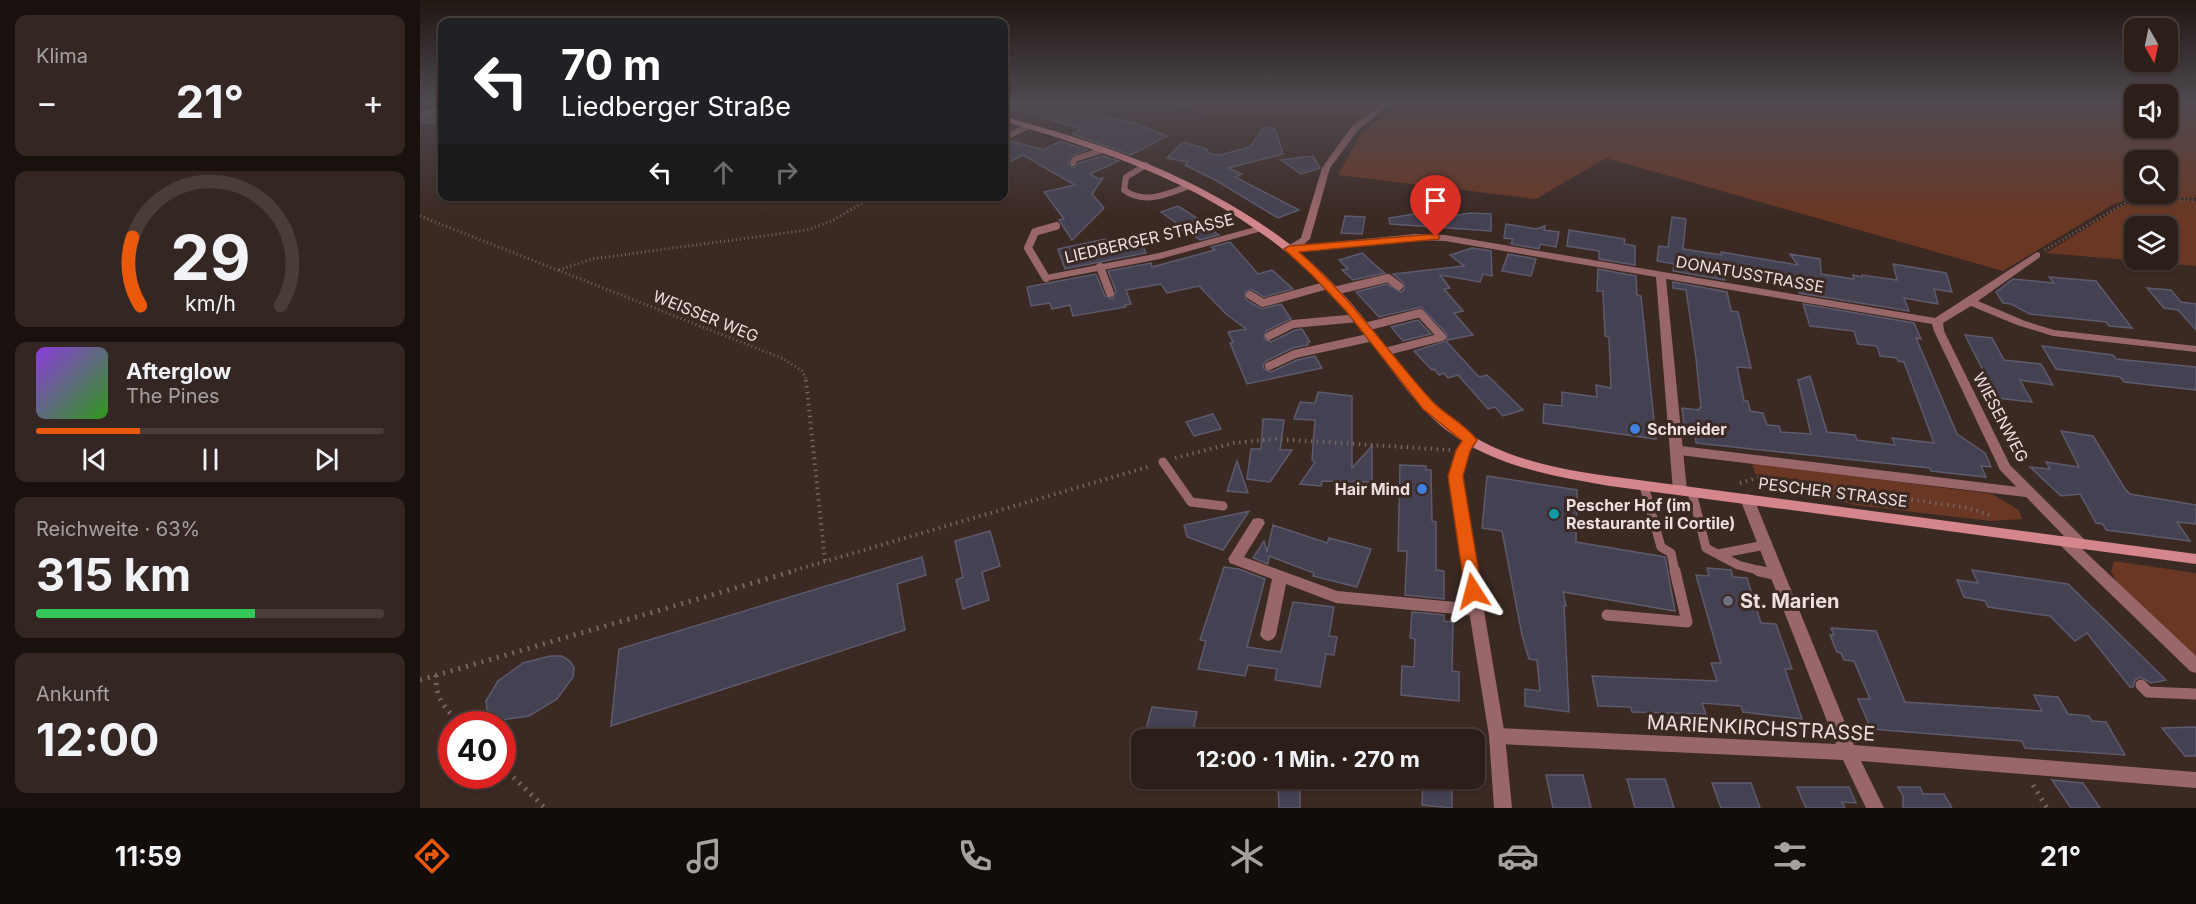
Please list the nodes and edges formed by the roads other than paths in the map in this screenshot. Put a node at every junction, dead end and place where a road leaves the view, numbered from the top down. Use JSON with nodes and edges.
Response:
{"nodes":[{"id":1,"x":1074,"y":141,"type":"edge"},
{"id":2,"x":1346,"y":141,"type":"edge"},
{"id":3,"x":1103,"y":150,"type":"junction"},
{"id":4,"x":1073,"y":163,"type":"dead end"},
{"id":5,"x":1146,"y":165,"type":"junction"},
{"id":6,"x":1189,"y":186,"type":"junction"},
{"id":7,"x":1057,"y":226,"type":"dead end"},
{"id":8,"x":1259,"y":229,"type":"junction"},
{"id":9,"x":1289,"y":249,"type":"junction"},
{"id":10,"x":2037,"y":255,"type":"road end"},
{"id":11,"x":1100,"y":267,"type":"junction"},
{"id":12,"x":1661,"y":274,"type":"junction"},
{"id":13,"x":1046,"y":278,"type":"joint"},
{"id":14,"x":1399,"y":286,"type":"dead end"},
{"id":15,"x":1331,"y":288,"type":"junction"},
{"id":16,"x":1110,"y":293,"type":"dead end"},
{"id":17,"x":1250,"y":295,"type":"dead end"},
{"id":18,"x":1970,"y":302,"type":"junction"},
{"id":19,"x":1361,"y":322,"type":"junction"},
{"id":20,"x":1937,"y":322,"type":"junction"},
{"id":21,"x":1269,"y":336,"type":"dead end"},
{"id":22,"x":1373,"y":337,"type":"junction"},
{"id":23,"x":2196,"y":348,"type":"edge"},
{"id":24,"x":1384,"y":352,"type":"junction"},
{"id":25,"x":1269,"y":366,"type":"dead end"},
{"id":26,"x":1466,"y":445,"type":"junction"},
{"id":27,"x":1676,"y":450,"type":"junction"},
{"id":28,"x":1163,"y":462,"type":"road end"},
{"id":29,"x":1644,"y":486,"type":"junction"},
{"id":30,"x":1686,"y":491,"type":"junction"},
{"id":31,"x":2030,"y":493,"type":"junction"},
{"id":32,"x":1740,"y":498,"type":"junction"},
{"id":33,"x":1223,"y":506,"type":"dead end"},
{"id":34,"x":1258,"y":523,"type":"dead end"},
{"id":35,"x":2071,"y":541,"type":"junction"},
{"id":36,"x":1765,"y":545,"type":"junction"},
{"id":37,"x":1718,"y":554,"type":"junction"},
{"id":38,"x":2196,"y":559,"type":"edge"},
{"id":39,"x":1280,"y":575,"type":"junction"},
{"id":40,"x":1777,"y":575,"type":"junction"},
{"id":41,"x":1477,"y":609,"type":"junction"},
{"id":42,"x":1607,"y":615,"type":"dead end"},
{"id":43,"x":1268,"y":635,"type":"dead end"},
{"id":44,"x":2196,"y":666,"type":"edge"},
{"id":45,"x":2141,"y":685,"type":"dead end"},
{"id":46,"x":2196,"y":694,"type":"edge"},
{"id":47,"x":1497,"y":736,"type":"junction"},
{"id":48,"x":1848,"y":752,"type":"junction"},
{"id":49,"x":2196,"y":780,"type":"edge"},
{"id":50,"x":1503,"y":808,"type":"edge"},
{"id":51,"x":1875,"y":808,"type":"edge"}],
"edges":[{"from":1,"to":3,"type":"main road","name":"LIEDBERGER STRASSE"},
{"from":2,"to":9,"type":"street"},
{"from":3,"to":4,"type":"lane"},
{"from":3,"to":5,"type":"main road","name":"LIEDBERGER STRASSE"},
{"from":5,"to":6,"type":"main road","name":"LIEDBERGER STRASSE"},
{"from":5,"to":6,"type":"lane"},
{"from":6,"to":8,"type":"main road","name":"LIEDBERGER STRASSE"},
{"from":7,"to":13,"type":"lane"},
{"from":8,"to":9,"type":"main road","name":"LIEDBERGER STRASSE"},
{"from":8,"to":11,"type":"street","name":"LIEDBERGER STRASSE"},
{"from":9,"to":12,"type":"street","name":"DONATUSSTRASSE"},
{"from":9,"to":15,"type":"main road","name":"LIEDBERGER STRASSE"},
{"from":10,"to":18,"type":"street"},
{"from":11,"to":13,"type":"street","name":"LIEDBERGER STRASSE"},
{"from":11,"to":16,"type":"lane"},
{"from":12,"to":20,"type":"street","name":"DONATUSSTRASSE"},
{"from":12,"to":27,"type":"street"},
{"from":14,"to":15,"type":"lane"},
{"from":15,"to":17,"type":"lane"},
{"from":15,"to":19,"type":"main road","name":"LIEDBERGER STRASSE"},
{"from":18,"to":20,"type":"street"},
{"from":18,"to":23,"type":"street"},
{"from":19,"to":21,"type":"lane"},
{"from":19,"to":22,"type":"main road","name":"LIEDBERGER STRASSE"},
{"from":19,"to":24,"type":"lane"},
{"from":20,"to":31,"type":"street","name":"WIESENWEG"},
{"from":22,"to":24,"type":"main road","name":"LIEDBERGER STRASSE"},
{"from":22,"to":25,"type":"lane"},
{"from":24,"to":26,"type":"main road","name":"LIEDBERGER STRASSE"},
{"from":26,"to":29,"type":"main road","name":"PESCHER STRASSE"},
{"from":26,"to":41,"type":"street"},
{"from":27,"to":30,"type":"street"},
{"from":27,"to":31,"type":"lane","name":"PESCHER STRASSE"},
{"from":28,"to":33,"type":"lane"},
{"from":29,"to":30,"type":"main road","name":"PESCHER STRASSE"},
{"from":29,"to":42,"type":"lane"},
{"from":30,"to":32,"type":"main road","name":"PESCHER STRASSE"},
{"from":30,"to":37,"type":"lane"},
{"from":31,"to":35,"type":"street","name":"WIESENWEG"},
{"from":32,"to":35,"type":"main road","name":"PESCHER STRASSE"},
{"from":32,"to":36,"type":"street"},
{"from":34,"to":39,"type":"street"},
{"from":35,"to":38,"type":"main road","name":"PESCHER STRASSE"},
{"from":35,"to":44,"type":"street","name":"WIESENWEG"},
{"from":36,"to":37,"type":"lane"},
{"from":36,"to":40,"type":"street"},
{"from":37,"to":40,"type":"lane"},
{"from":39,"to":41,"type":"street"},
{"from":39,"to":43,"type":"street"},
{"from":40,"to":48,"type":"street"},
{"from":41,"to":47,"type":"street"},
{"from":45,"to":46,"type":"lane"},
{"from":47,"to":48,"type":"street","name":"MARIENKIRCHSTRASSE"},
{"from":47,"to":50,"type":"street"},
{"from":48,"to":49,"type":"street","name":"MARIENKIRCHSTRASSE"},
{"from":48,"to":51,"type":"street"}]}
